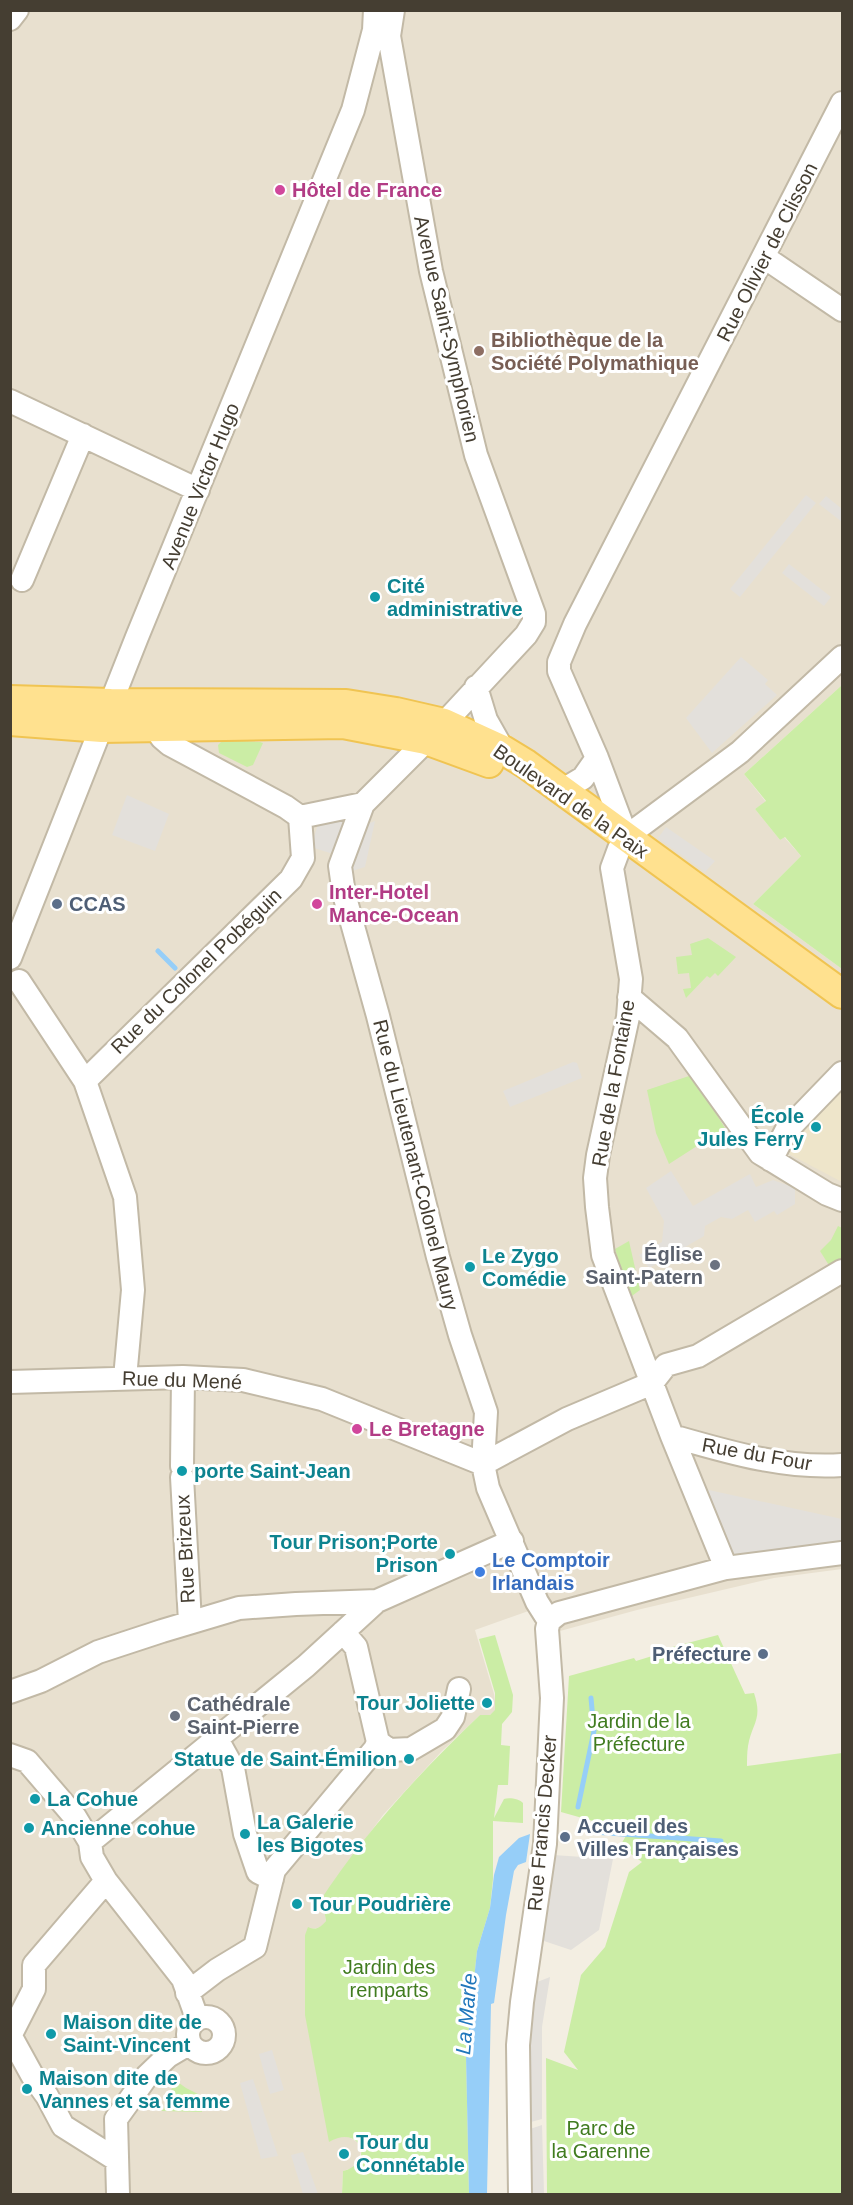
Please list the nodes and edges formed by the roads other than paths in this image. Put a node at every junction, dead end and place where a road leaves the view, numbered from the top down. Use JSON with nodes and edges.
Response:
{"nodes":[{"id":1,"x":17,"y":10,"type":"edge"},
{"id":2,"x":375,"y":10,"type":"edge"},
{"id":3,"x":393,"y":10,"type":"edge"},
{"id":4,"x":10,"y":19,"type":"edge"},
{"id":5,"x":843,"y":103,"type":"edge"},
{"id":6,"x":764,"y":258,"type":"junction"},
{"id":7,"x":843,"y":310,"type":"edge"},
{"id":8,"x":10,"y":401,"type":"edge"},
{"id":9,"x":83,"y":435,"type":"junction"},
{"id":10,"x":198,"y":490,"type":"junction"},
{"id":11,"x":22,"y":580,"type":"dead end"},
{"id":12,"x":843,"y":657,"type":"edge"},
{"id":13,"x":476,"y":687,"type":"junction"},
{"id":14,"x":10,"y":700,"type":"edge"},
{"id":15,"x":107,"y":716,"type":"junction"},
{"id":16,"x":10,"y":721,"type":"edge"},
{"id":17,"x":155,"y":728,"type":"junction"},
{"id":18,"x":435,"y":731,"type":"junction"},
{"id":19,"x":503,"y":750,"type":"junction"},
{"id":20,"x":597,"y":759,"type":"junction"},
{"id":21,"x":563,"y":790,"type":"junction"},
{"id":22,"x":363,"y":804,"type":"junction"},
{"id":23,"x":300,"y":817,"type":"junction"},
{"id":24,"x":623,"y":844,"type":"junction"},
{"id":25,"x":303,"y":858,"type":"junction"},
{"id":26,"x":340,"y":866,"type":"junction"},
{"id":27,"x":10,"y":958,"type":"edge"},
{"id":28,"x":19,"y":981,"type":"dead end"},
{"id":29,"x":843,"y":994,"type":"edge"},
{"id":30,"x":629,"y":997,"type":"junction"},
{"id":31,"x":843,"y":1010,"type":"edge"},
{"id":32,"x":843,"y":1073,"type":"edge"},
{"id":33,"x":85,"y":1081,"type":"junction"},
{"id":34,"x":771,"y":1160,"type":"junction"},
{"id":35,"x":843,"y":1200,"type":"edge"},
{"id":36,"x":843,"y":1270,"type":"edge"},
{"id":37,"x":183,"y":1377,"type":"junction"},
{"id":38,"x":125,"y":1378,"type":"junction"},
{"id":39,"x":10,"y":1383,"type":"edge"},
{"id":40,"x":652,"y":1383,"type":"junction"},
{"id":41,"x":672,"y":1436,"type":"junction"},
{"id":42,"x":483,"y":1464,"type":"junction"},
{"id":43,"x":843,"y":1465,"type":"edge"},
{"id":44,"x":512,"y":1541,"type":"junction"},
{"id":45,"x":843,"y":1553,"type":"edge"},
{"id":46,"x":726,"y":1568,"type":"junction"},
{"id":47,"x":378,"y":1601,"type":"junction"},
{"id":48,"x":549,"y":1621,"type":"junction"},
{"id":49,"x":190,"y":1622,"type":"junction"},
{"id":50,"x":343,"y":1632,"type":"junction"},
{"id":51,"x":459,"y":1689,"type":"dead end"},
{"id":52,"x":10,"y":1692,"type":"edge"},
{"id":53,"x":217,"y":1739,"type":"junction"},
{"id":54,"x":378,"y":1742,"type":"junction"},
{"id":55,"x":10,"y":1755,"type":"edge"},
{"id":56,"x":91,"y":1849,"type":"junction"},
{"id":57,"x":272,"y":1879,"type":"junction"},
{"id":58,"x":106,"y":1881,"type":"junction"},
{"id":59,"x":187,"y":1993,"type":"junction"},
{"id":60,"x":197,"y":2018,"type":"junction"},
{"id":61,"x":11,"y":2036,"type":"edge"},
{"id":62,"x":190,"y":2043,"type":"junction"},
{"id":63,"x":117,"y":2160,"type":"junction"},
{"id":64,"x":118,"y":2194,"type":"edge"},
{"id":65,"x":520,"y":2194,"type":"edge"}],
"edges":[{"from":1,"to":4,"type":"street"},
{"from":2,"to":10,"type":"street","name":"Avenue Victor Hugo"},
{"from":3,"to":13,"type":"street","name":"Avenue Saint-Symphorien"},
{"from":5,"to":6,"type":"street","name":"Rue Olivier de Clisson"},
{"from":6,"to":7,"type":"street"},
{"from":6,"to":20,"type":"street","name":"Rue Olivier de Clisson"},
{"from":8,"to":9,"type":"street"},
{"from":9,"to":10,"type":"street"},
{"from":9,"to":11,"type":"street"},
{"from":10,"to":15,"type":"street","name":"Avenue Victor Hugo"},
{"from":12,"to":24,"type":"street"},
{"from":13,"to":18,"type":"street"},
{"from":13,"to":19,"type":"street"},
{"from":14,"to":15,"type":"main road","name":"Boulevard de la Paix"},
{"from":15,"to":16,"type":"main road","name":"Boulevard de la Paix"},
{"from":15,"to":17,"type":"main road","name":"Boulevard de la Paix"},
{"from":15,"to":18,"type":"main road","name":"Boulevard de la Paix"},
{"from":15,"to":27,"type":"street","name":"Avenue Victor Hugo"},
{"from":17,"to":18,"type":"main road","name":"Boulevard de la Paix"},
{"from":17,"to":23,"type":"street"},
{"from":18,"to":19,"type":"main road","name":"Boulevard de la Paix"},
{"from":18,"to":22,"type":"street"},
{"from":18,"to":24,"type":"main road","name":"Boulevard de la Paix"},
{"from":19,"to":21,"type":"main road","name":"Boulevard de la Paix"},
{"from":20,"to":21,"type":"street"},
{"from":20,"to":24,"type":"street"},
{"from":21,"to":24,"type":"main road","name":"Boulevard de la Paix"},
{"from":22,"to":23,"type":"street"},
{"from":22,"to":26,"type":"street"},
{"from":23,"to":25,"type":"street"},
{"from":24,"to":29,"type":"main road","name":"Boulevard de la Paix"},
{"from":24,"to":30,"type":"street","name":"Rue de la Fontaine"},
{"from":24,"to":31,"type":"main road","name":"Boulevard de la Paix"},
{"from":25,"to":26,"type":"street"},
{"from":25,"to":33,"type":"street","name":"Rue du Colonel Pobéguin"},
{"from":26,"to":42,"type":"street","name":"Rue du Lieutenant-Colonel Maury"},
{"from":28,"to":33,"type":"street"},
{"from":30,"to":34,"type":"street"},
{"from":30,"to":40,"type":"street","name":"Rue de la Fontaine"},
{"from":32,"to":34,"type":"street"},
{"from":33,"to":38,"type":"street"},
{"from":34,"to":35,"type":"street"},
{"from":36,"to":40,"type":"street"},
{"from":37,"to":38,"type":"street","name":"Rue du Mené"},
{"from":37,"to":42,"type":"street","name":"Rue du Mené"},
{"from":37,"to":49,"type":"street","name":"Rue Brizeux"},
{"from":38,"to":39,"type":"street","name":"Rue du Mené"},
{"from":40,"to":41,"type":"street","name":"Rue de la Fontaine"},
{"from":40,"to":42,"type":"street"},
{"from":41,"to":43,"type":"street","name":"Rue du Four"},
{"from":41,"to":46,"type":"street","name":"Rue de la Fontaine"},
{"from":42,"to":44,"type":"street"},
{"from":44,"to":47,"type":"street"},
{"from":44,"to":48,"type":"street"},
{"from":45,"to":46,"type":"street"},
{"from":46,"to":48,"type":"street"},
{"from":47,"to":49,"type":"street"},
{"from":47,"to":50,"type":"street"},
{"from":48,"to":65,"type":"street","name":"Rue Francis Decker"},
{"from":49,"to":52,"type":"street"},
{"from":50,"to":53,"type":"street"},
{"from":50,"to":54,"type":"street"},
{"from":51,"to":54,"type":"street"},
{"from":53,"to":56,"type":"street"},
{"from":53,"to":57,"type":"street"},
{"from":54,"to":57,"type":"street"},
{"from":55,"to":56,"type":"street"},
{"from":56,"to":58,"type":"street"},
{"from":57,"to":59,"type":"street"},
{"from":58,"to":59,"type":"street"},
{"from":58,"to":61,"type":"street"},
{"from":59,"to":60,"type":"street"},
{"from":60,"to":62,"type":"street"},
{"from":60,"to":62,"type":"street"},
{"from":61,"to":63,"type":"street"},
{"from":62,"to":63,"type":"street"},
{"from":63,"to":64,"type":"street"}]}
